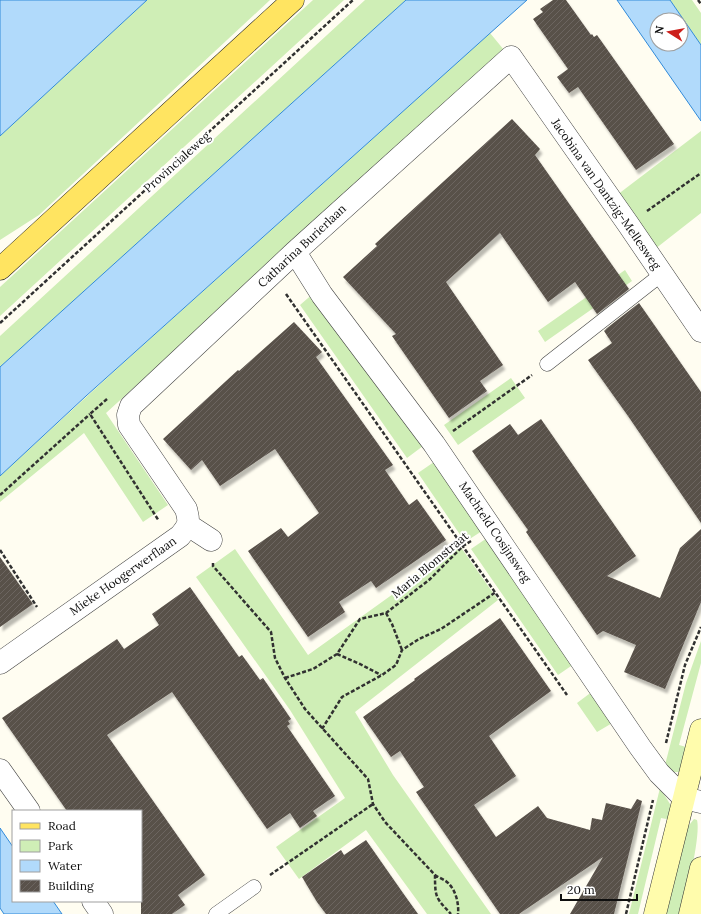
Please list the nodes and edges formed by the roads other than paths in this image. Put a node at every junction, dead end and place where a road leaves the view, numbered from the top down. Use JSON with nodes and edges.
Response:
{"nodes":[{"id":1,"x":292,"y":0,"type":"edge"},
{"id":2,"x":511,"y":57,"type":"joint"},
{"id":3,"x":295,"y":252,"type":"junction"},
{"id":4,"x":0,"y":268,"type":"edge"},
{"id":5,"x":662,"y":274,"type":"junction"},
{"id":6,"x":701,"y":331,"type":"edge"},
{"id":7,"x":547,"y":364,"type":"road end"},
{"id":8,"x":188,"y":525,"type":"junction"},
{"id":9,"x":212,"y":540,"type":"road end"},
{"id":10,"x":0,"y":663,"type":"edge"},
{"id":11,"x":701,"y":730,"type":"edge"},
{"id":12,"x":0,"y":770,"type":"edge"},
{"id":13,"x":692,"y":800,"type":"edge"},
{"id":14,"x":28,"y":810,"type":"edge"},
{"id":15,"x":701,"y":868,"type":"edge"},
{"id":16,"x":254,"y":887,"type":"road end"},
{"id":17,"x":94,"y":902,"type":"edge"},
{"id":18,"x":102,"y":914,"type":"edge"},
{"id":19,"x":216,"y":914,"type":"edge"},
{"id":20,"x":655,"y":914,"type":"edge"},
{"id":21,"x":690,"y":914,"type":"edge"}],
"edges":[{"from":1,"to":4,"type":"main road"},
{"from":2,"to":3,"type":"street","name":"Catharina Burierlaan"},
{"from":2,"to":5,"type":"street","name":"Jacobina van Dantzig-Mellesweg"},
{"from":3,"to":8,"type":"street","name":"Catharina Burierlaan"},
{"from":3,"to":13,"type":"street","name":"Machteld Cosijnsweg"},
{"from":5,"to":6,"type":"street","name":"Jacobina van Dantzig-Mellesweg"},
{"from":5,"to":7,"type":"lane"},
{"from":8,"to":9,"type":"street"},
{"from":8,"to":10,"type":"street","name":"Mieke Hoogerwerflaan"},
{"from":11,"to":13,"type":"street"},
{"from":12,"to":14,"type":"street"},
{"from":13,"to":20,"type":"street"},
{"from":15,"to":21,"type":"street"},
{"from":16,"to":19,"type":"lane"},
{"from":17,"to":18,"type":"street"}]}
